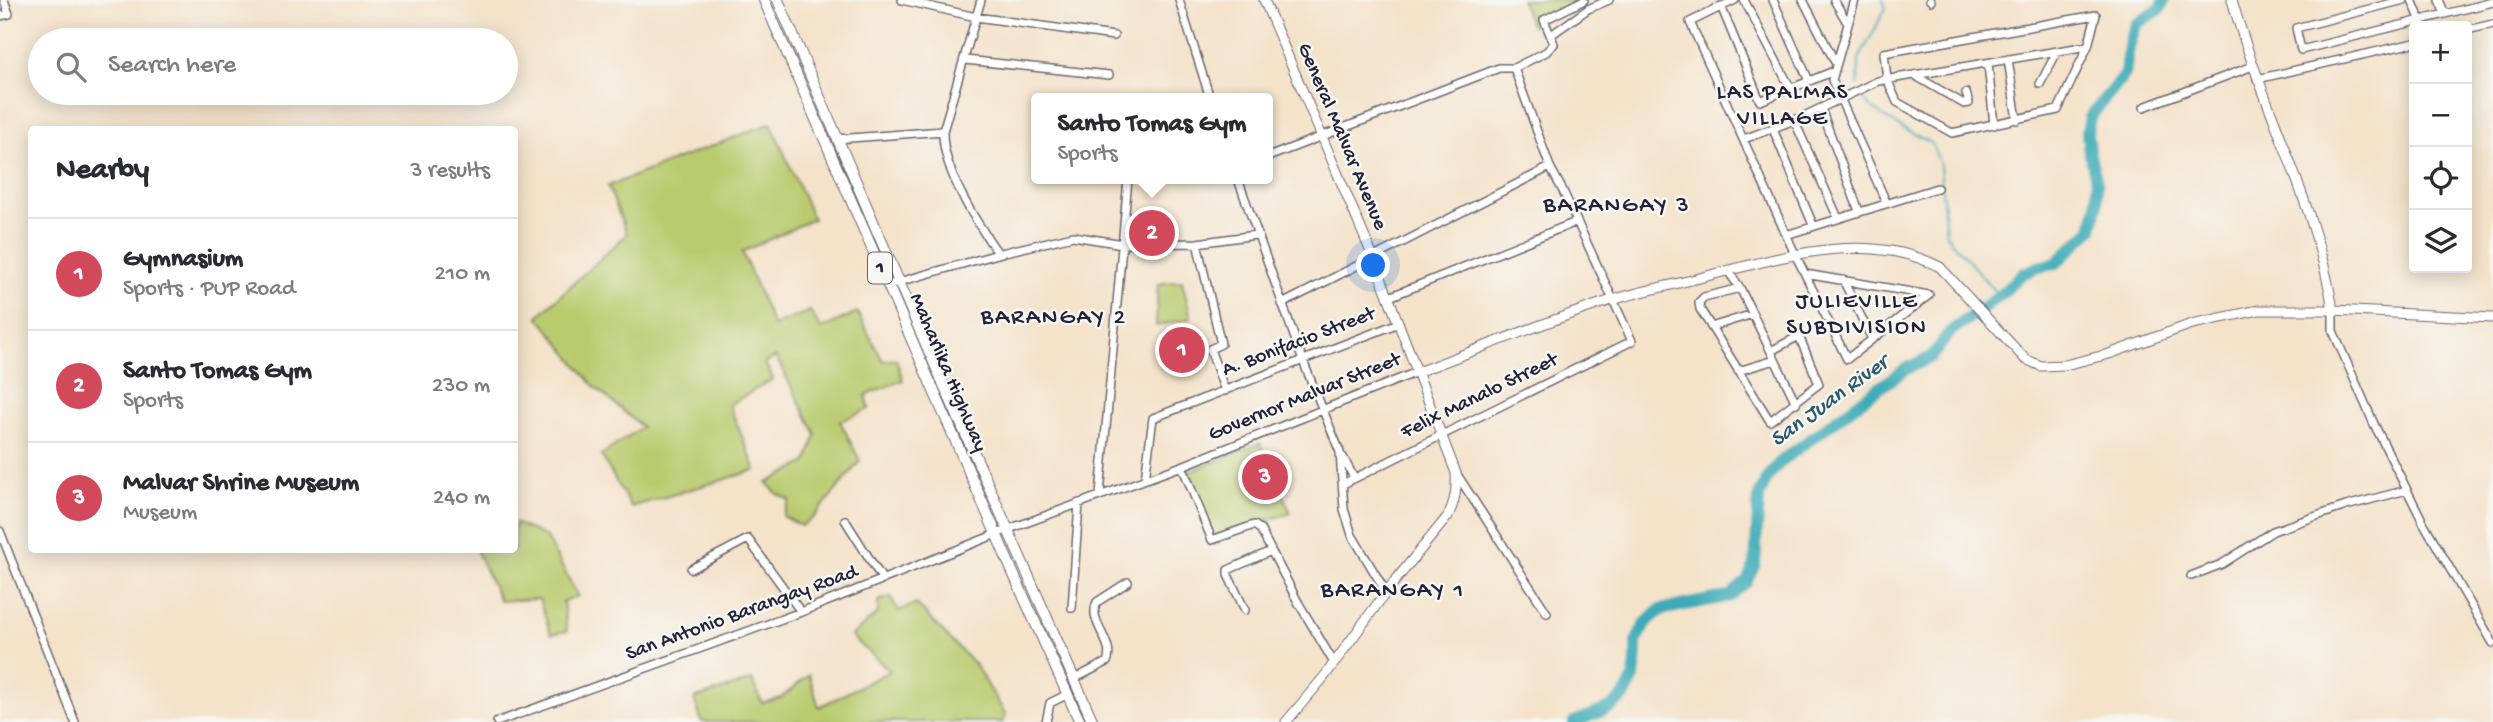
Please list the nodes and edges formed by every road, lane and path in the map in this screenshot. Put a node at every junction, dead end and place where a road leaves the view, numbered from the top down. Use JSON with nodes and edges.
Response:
{"nodes":[{"id":1,"x":4,"y":0,"type":"edge"},
{"id":2,"x":764,"y":0,"type":"edge"},
{"id":3,"x":778,"y":0,"type":"edge"},
{"id":4,"x":902,"y":0,"type":"edge"},
{"id":5,"x":981,"y":0,"type":"edge"},
{"id":6,"x":1179,"y":0,"type":"edge"},
{"id":7,"x":1264,"y":0,"type":"edge"},
{"id":8,"x":1584,"y":0,"type":"edge"},
{"id":9,"x":1609,"y":0,"type":"edge"},
{"id":10,"x":1735,"y":0,"type":"edge"},
{"id":11,"x":1744,"y":0,"type":"edge"},
{"id":12,"x":1773,"y":0,"type":"edge"},
{"id":13,"x":1803,"y":0,"type":"edge"},
{"id":14,"x":1834,"y":0,"type":"edge"},
{"id":15,"x":1855,"y":0,"type":"edge"},
{"id":16,"x":2232,"y":0,"type":"edge"},
{"id":17,"x":2404,"y":0,"type":"edge"},
{"id":18,"x":2412,"y":0,"type":"edge"},
{"id":19,"x":2439,"y":0,"type":"edge"},
{"id":20,"x":2493,"y":2,"type":"edge"},
{"id":21,"x":2469,"y":4,"type":"edge"},
{"id":22,"x":1720,"y":6,"type":"junction"},
{"id":23,"x":2445,"y":14,"type":"junction"},
{"id":24,"x":0,"y":16,"type":"edge"},
{"id":25,"x":976,"y":17,"type":"junction"},
{"id":26,"x":2421,"y":21,"type":"edge"},
{"id":27,"x":2427,"y":21,"type":"edge"},
{"id":28,"x":1848,"y":24,"type":"junction"},
{"id":29,"x":2493,"y":24,"type":"edge"},
{"id":30,"x":2409,"y":26,"type":"edge"},
{"id":31,"x":2472,"y":29,"type":"edge"},
{"id":32,"x":1551,"y":35,"type":"junction"},
{"id":33,"x":1114,"y":36,"type":"dead end"},
{"id":34,"x":2409,"y":44,"type":"edge"},
{"id":35,"x":2088,"y":46,"type":"junction"},
{"id":36,"x":2057,"y":52,"type":"junction"},
{"id":37,"x":2008,"y":59,"type":"junction"},
{"id":38,"x":965,"y":60,"type":"junction"},
{"id":39,"x":1836,"y":62,"type":"junction"},
{"id":40,"x":1988,"y":63,"type":"junction"},
{"id":41,"x":2253,"y":66,"type":"junction"},
{"id":42,"x":1514,"y":68,"type":"junction"},
{"id":43,"x":1833,"y":71,"type":"junction"},
{"id":44,"x":1109,"y":75,"type":"dead end"},
{"id":45,"x":1914,"y":75,"type":"junction"},
{"id":46,"x":1887,"y":79,"type":"junction"},
{"id":47,"x":2257,"y":79,"type":"junction"},
{"id":48,"x":1809,"y":81,"type":"junction"},
{"id":49,"x":2040,"y":83,"type":"dead end"},
{"id":50,"x":1791,"y":89,"type":"junction"},
{"id":51,"x":1208,"y":93,"type":"edge"},
{"id":52,"x":1966,"y":93,"type":"dead end"},
{"id":53,"x":1839,"y":100,"type":"junction"},
{"id":54,"x":2144,"y":107,"type":"dead end"},
{"id":55,"x":1821,"y":109,"type":"junction"},
{"id":56,"x":1794,"y":120,"type":"junction"},
{"id":57,"x":2017,"y":120,"type":"junction"},
{"id":58,"x":1994,"y":125,"type":"junction"},
{"id":59,"x":1773,"y":129,"type":"junction"},
{"id":60,"x":943,"y":131,"type":"junction"},
{"id":61,"x":1322,"y":136,"type":"junction"},
{"id":62,"x":837,"y":139,"type":"junction"},
{"id":63,"x":1744,"y":139,"type":"junction"},
{"id":64,"x":1273,"y":155,"type":"edge"},
{"id":65,"x":1550,"y":167,"type":"junction"},
{"id":66,"x":1128,"y":184,"type":"edge"},
{"id":67,"x":1240,"y":184,"type":"edge"},
{"id":68,"x":1937,"y":188,"type":"dead end"},
{"id":69,"x":1886,"y":202,"type":"junction"},
{"id":70,"x":1859,"y":211,"type":"junction"},
{"id":71,"x":1838,"y":218,"type":"junction"},
{"id":72,"x":1576,"y":222,"type":"junction"},
{"id":73,"x":1813,"y":225,"type":"junction"},
{"id":74,"x":1256,"y":235,"type":"junction"},
{"id":75,"x":1786,"y":235,"type":"junction"},
{"id":76,"x":1197,"y":243,"type":"junction"},
{"id":77,"x":1123,"y":244,"type":"junction"},
{"id":78,"x":998,"y":254,"type":"junction"},
{"id":79,"x":1795,"y":254,"type":"junction"},
{"id":80,"x":1373,"y":257,"type":"junction"},
{"id":81,"x":1728,"y":271,"type":"junction"},
{"id":82,"x":1805,"y":274,"type":"junction"},
{"id":83,"x":1843,"y":280,"type":"junction"},
{"id":84,"x":899,"y":281,"type":"junction"},
{"id":85,"x":888,"y":285,"type":"junction"},
{"id":86,"x":1740,"y":288,"type":"junction"},
{"id":87,"x":1389,"y":297,"type":"junction"},
{"id":88,"x":1613,"y":300,"type":"junction"},
{"id":89,"x":1282,"y":304,"type":"junction"},
{"id":90,"x":2333,"y":310,"type":"junction"},
{"id":91,"x":1753,"y":314,"type":"junction"},
{"id":92,"x":2493,"y":318,"type":"edge"},
{"id":93,"x":1399,"y":323,"type":"junction"},
{"id":94,"x":1711,"y":327,"type":"junction"},
{"id":95,"x":1872,"y":339,"type":"junction"},
{"id":96,"x":1771,"y":351,"type":"junction"},
{"id":97,"x":1775,"y":360,"type":"junction"},
{"id":98,"x":1303,"y":361,"type":"junction"},
{"id":99,"x":1738,"y":371,"type":"junction"},
{"id":100,"x":1417,"y":372,"type":"junction"},
{"id":101,"x":1225,"y":391,"type":"junction"},
{"id":102,"x":1796,"y":403,"type":"junction"},
{"id":103,"x":1322,"y":409,"type":"junction"},
{"id":104,"x":1441,"y":436,"type":"junction"},
{"id":105,"x":1340,"y":452,"type":"junction"},
{"id":106,"x":1182,"y":466,"type":"junction"},
{"id":107,"x":1456,"y":473,"type":"junction"},
{"id":108,"x":1354,"y":478,"type":"junction"},
{"id":109,"x":1145,"y":479,"type":"junction"},
{"id":110,"x":1343,"y":484,"type":"junction"},
{"id":111,"x":2407,"y":490,"type":"junction"},
{"id":112,"x":1100,"y":495,"type":"junction"},
{"id":113,"x":1079,"y":503,"type":"junction"},
{"id":114,"x":845,"y":520,"type":"dead end"},
{"id":115,"x":1009,"y":529,"type":"junction"},
{"id":116,"x":0,"y":530,"type":"edge"},
{"id":117,"x":997,"y":535,"type":"junction"},
{"id":118,"x":1272,"y":551,"type":"junction"},
{"id":119,"x":691,"y":569,"type":"dead end"},
{"id":120,"x":2191,"y":576,"type":"dead end"},
{"id":121,"x":883,"y":580,"type":"junction"},
{"id":122,"x":1128,"y":582,"type":"dead end"},
{"id":123,"x":1387,"y":592,"type":"junction"},
{"id":124,"x":1072,"y":608,"type":"dead end"},
{"id":125,"x":1245,"y":610,"type":"dead end"},
{"id":126,"x":801,"y":612,"type":"junction"},
{"id":127,"x":1547,"y":612,"type":"dead end"},
{"id":128,"x":2493,"y":643,"type":"edge"},
{"id":129,"x":1334,"y":663,"type":"junction"},
{"id":130,"x":1074,"y":679,"type":"junction"},
{"id":131,"x":1068,"y":694,"type":"junction"},
{"id":132,"x":521,"y":713,"type":"junction"},
{"id":133,"x":75,"y":722,"type":"edge"},
{"id":134,"x":497,"y":722,"type":"edge"},
{"id":135,"x":524,"y":722,"type":"edge"},
{"id":136,"x":1046,"y":722,"type":"edge"},
{"id":137,"x":1080,"y":722,"type":"edge"},
{"id":138,"x":1093,"y":722,"type":"edge"},
{"id":139,"x":1286,"y":722,"type":"edge"}],
"edges":[{"from":1,"to":24,"type":"street"},
{"from":2,"to":85,"type":"highway","name":"Maharlika Highway","number":"1"},
{"from":3,"to":62,"type":"highway","name":"Maharlika Highway","number":"1"},
{"from":4,"to":25,"type":"street"},
{"from":5,"to":25,"type":"street"},
{"from":6,"to":51,"type":"street"},
{"from":7,"to":61,"type":"main road","name":"General Malvar Avenue"},
{"from":8,"to":32,"type":"street"},
{"from":9,"to":32,"type":"street"},
{"from":10,"to":22,"type":"street"},
{"from":11,"to":50,"type":"street"},
{"from":12,"to":48,"type":"street"},
{"from":13,"to":39,"type":"street"},
{"from":14,"to":28,"type":"street"},
{"from":15,"to":28,"type":"street"},
{"from":16,"to":41,"type":"main road"},
{"from":17,"to":30,"type":"street"},
{"from":18,"to":26,"type":"street"},
{"from":19,"to":23,"type":"street"},
{"from":20,"to":21,"type":"street"},
{"from":21,"to":23,"type":"street"},
{"from":22,"to":50,"type":"street"},
{"from":22,"to":63,"type":"street"},
{"from":23,"to":27,"type":"street"},
{"from":25,"to":33,"type":"street"},
{"from":25,"to":38,"type":"street"},
{"from":28,"to":39,"type":"street"},
{"from":29,"to":31,"type":"street"},
{"from":32,"to":42,"type":"street"},
{"from":34,"to":47,"type":"street"},
{"from":35,"to":36,"type":"street"},
{"from":35,"to":46,"type":"street"},
{"from":35,"to":57,"type":"street"},
{"from":36,"to":37,"type":"street"},
{"from":36,"to":49,"type":"street"},
{"from":37,"to":40,"type":"street"},
{"from":37,"to":57,"type":"street"},
{"from":38,"to":44,"type":"street"},
{"from":38,"to":60,"type":"street"},
{"from":39,"to":43,"type":"street"},
{"from":40,"to":45,"type":"street"},
{"from":40,"to":58,"type":"street"},
{"from":41,"to":47,"type":"main road"},
{"from":41,"to":54,"type":"street"},
{"from":42,"to":61,"type":"street"},
{"from":42,"to":65,"type":"street"},
{"from":43,"to":48,"type":"street"},
{"from":43,"to":53,"type":"street"},
{"from":45,"to":46,"type":"street"},
{"from":45,"to":52,"type":"street"},
{"from":46,"to":53,"type":"street"},
{"from":46,"to":58,"type":"street"},
{"from":47,"to":90,"type":"main road"},
{"from":48,"to":50,"type":"street"},
{"from":53,"to":55,"type":"street"},
{"from":53,"to":69,"type":"street"},
{"from":55,"to":56,"type":"street"},
{"from":55,"to":70,"type":"street"},
{"from":56,"to":59,"type":"street"},
{"from":56,"to":71,"type":"street"},
{"from":57,"to":58,"type":"street"},
{"from":59,"to":63,"type":"street"},
{"from":59,"to":73,"type":"street"},
{"from":60,"to":62,"type":"street"},
{"from":60,"to":78,"type":"street"},
{"from":61,"to":64,"type":"street"},
{"from":61,"to":80,"type":"main road","name":"General Malvar Avenue"},
{"from":62,"to":84,"type":"highway","name":"Maharlika Highway","number":"1"},
{"from":63,"to":75,"type":"street"},
{"from":65,"to":72,"type":"street"},
{"from":65,"to":80,"type":"street"},
{"from":66,"to":77,"type":"street"},
{"from":67,"to":74,"type":"street"},
{"from":68,"to":69,"type":"street"},
{"from":69,"to":70,"type":"street"},
{"from":70,"to":71,"type":"street"},
{"from":71,"to":73,"type":"street"},
{"from":72,"to":87,"type":"street"},
{"from":72,"to":88,"type":"street"},
{"from":73,"to":75,"type":"street"},
{"from":74,"to":76,"type":"street"},
{"from":74,"to":89,"type":"street"},
{"from":75,"to":79,"type":"street"},
{"from":76,"to":77,"type":"street"},
{"from":76,"to":101,"type":"street"},
{"from":77,"to":78,"type":"street"},
{"from":77,"to":112,"type":"street"},
{"from":78,"to":84,"type":"street"},
{"from":79,"to":81,"type":"main road","name":"Governor Malvar Street"},
{"from":79,"to":82,"type":"street"},
{"from":79,"to":90,"type":"main road","name":"Governor Malvar Street"},
{"from":80,"to":87,"type":"main road","name":"General Malvar Avenue"},
{"from":80,"to":89,"type":"street"},
{"from":81,"to":86,"type":"street"},
{"from":81,"to":88,"type":"main road","name":"Governor Malvar Street"},
{"from":82,"to":83,"type":"street"},
{"from":82,"to":95,"type":"street"},
{"from":83,"to":95,"type":"street"},
{"from":83,"to":95,"type":"street"},
{"from":84,"to":85,"type":"street"},
{"from":84,"to":115,"type":"highway","name":"Maharlika Highway","number":"1"},
{"from":85,"to":117,"type":"highway","name":"Maharlika Highway","number":"1"},
{"from":86,"to":91,"type":"street"},
{"from":86,"to":94,"type":"street"},
{"from":87,"to":93,"type":"main road","name":"General Malvar Avenue"},
{"from":88,"to":100,"type":"main road","name":"Governor Malvar Street"},
{"from":88,"to":104,"type":"street","name":"Felix Manalo Street"},
{"from":89,"to":98,"type":"street"},
{"from":90,"to":92,"type":"main road","name":"Governor Malvar Street"},
{"from":90,"to":111,"type":"street"},
{"from":91,"to":94,"type":"street"},
{"from":91,"to":96,"type":"street"},
{"from":93,"to":98,"type":"street","name":"A. Bonifacio Street"},
{"from":93,"to":100,"type":"main road","name":"General Malvar Avenue"},
{"from":94,"to":99,"type":"street"},
{"from":96,"to":97,"type":"street"},
{"from":96,"to":102,"type":"street"},
{"from":97,"to":99,"type":"street"},
{"from":97,"to":102,"type":"street"},
{"from":98,"to":101,"type":"street","name":"A. Bonifacio Street"},
{"from":98,"to":103,"type":"street"},
{"from":99,"to":102,"type":"street"},
{"from":100,"to":103,"type":"street","name":"Governor Malvar Street"},
{"from":100,"to":104,"type":"main road","name":"General Malvar Avenue"},
{"from":101,"to":109,"type":"street","name":"A. Bonifacio Street"},
{"from":103,"to":105,"type":"street"},
{"from":103,"to":106,"type":"street","name":"Governor Malvar Street"},
{"from":104,"to":107,"type":"main road","name":"General Malvar Avenue"},
{"from":104,"to":108,"type":"street","name":"Felix Manalo Street"},
{"from":105,"to":108,"type":"street"},
{"from":105,"to":110,"type":"street"},
{"from":106,"to":109,"type":"street","name":"Governor Malvar Street"},
{"from":106,"to":118,"type":"street"},
{"from":107,"to":123,"type":"main road","name":"General Malvar Avenue"},
{"from":107,"to":127,"type":"street"},
{"from":108,"to":110,"type":"street","name":"Felix Manalo Street"},
{"from":109,"to":112,"type":"street","name":"Governor Malvar Street"},
{"from":110,"to":123,"type":"street"},
{"from":111,"to":120,"type":"street"},
{"from":111,"to":128,"type":"street"},
{"from":112,"to":113,"type":"street","name":"Governor Malvar Street"},
{"from":113,"to":115,"type":"street","name":"Governor Malvar Street"},
{"from":113,"to":124,"type":"street"},
{"from":114,"to":121,"type":"street"},
{"from":115,"to":117,"type":"street","name":"San Antonio Barangay Road"},
{"from":115,"to":130,"type":"highway","name":"Maharlika Highway","number":"1"},
{"from":116,"to":133,"type":"street"},
{"from":117,"to":121,"type":"street","name":"San Antonio Barangay Road"},
{"from":117,"to":131,"type":"highway","name":"Maharlika Highway","number":"1"},
{"from":118,"to":125,"type":"street"},
{"from":118,"to":129,"type":"street"},
{"from":119,"to":126,"type":"street"},
{"from":121,"to":126,"type":"street","name":"San Antonio Barangay Road"},
{"from":122,"to":130,"type":"street"},
{"from":123,"to":129,"type":"main road","name":"General Malvar Avenue"},
{"from":126,"to":132,"type":"street","name":"San Antonio Barangay Road"},
{"from":129,"to":139,"type":"main road","name":"General Malvar Avenue"},
{"from":130,"to":138,"type":"highway","name":"Maharlika Highway","number":"1"},
{"from":131,"to":136,"type":"street"},
{"from":131,"to":137,"type":"highway","name":"Maharlika Highway","number":"1"},
{"from":132,"to":134,"type":"street","name":"San Antonio Barangay Road"},
{"from":132,"to":135,"type":"street"}]}
